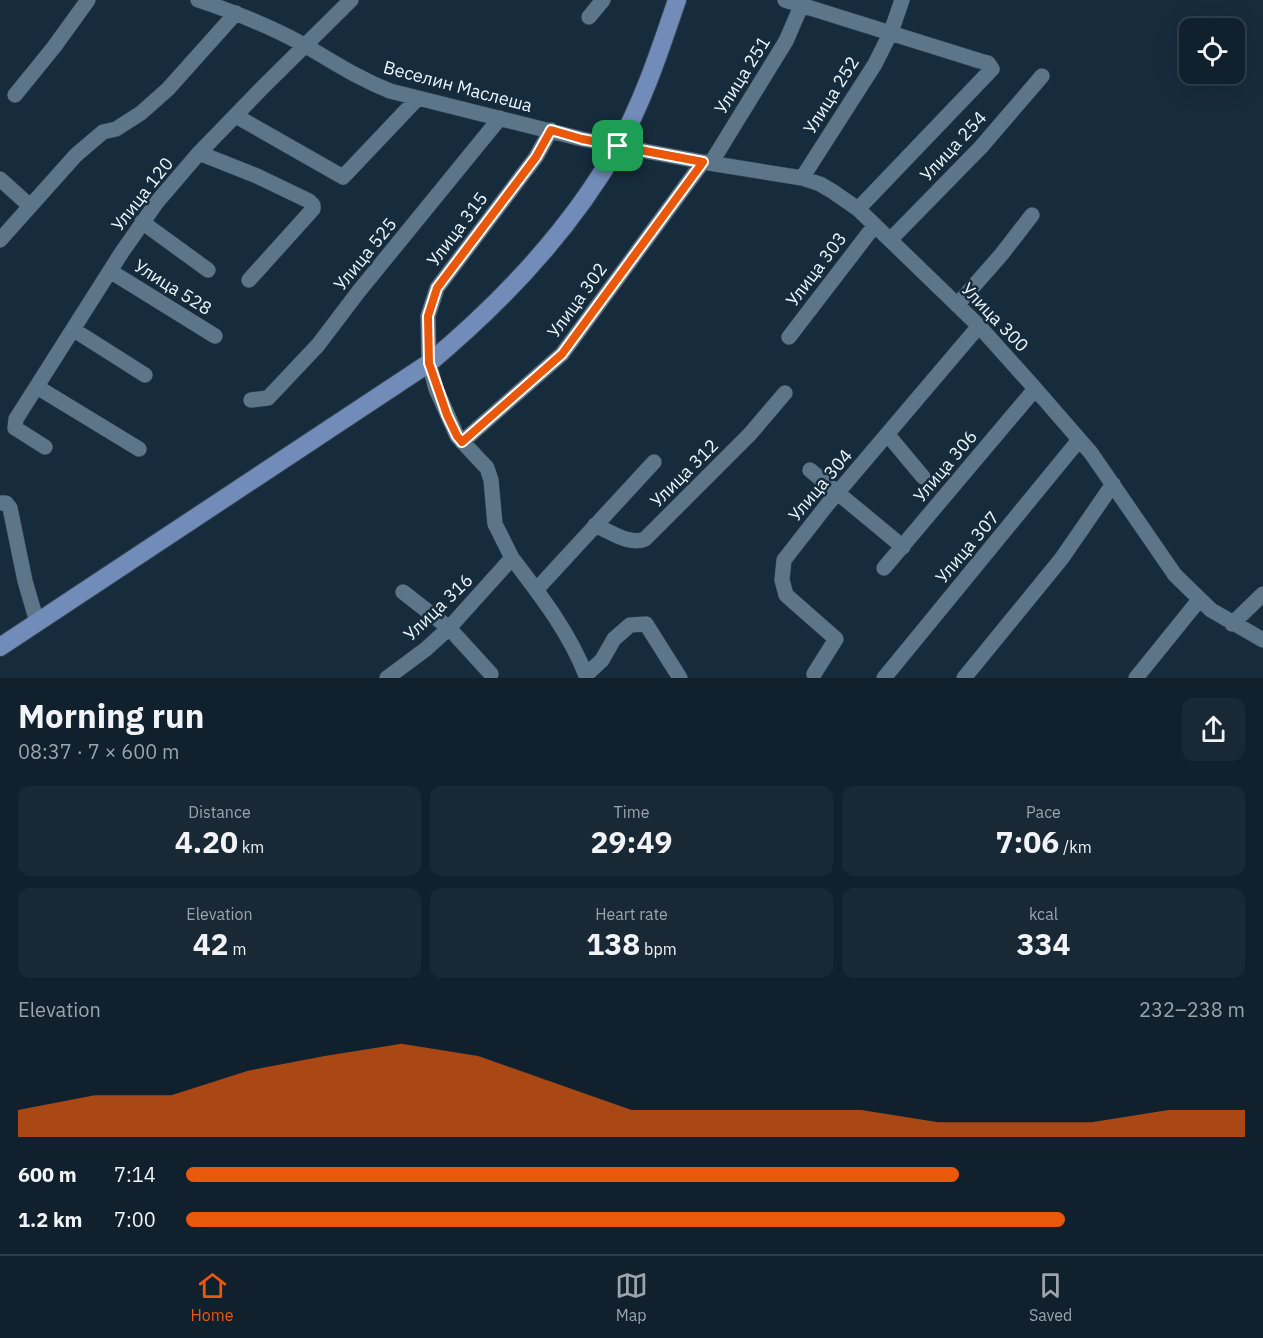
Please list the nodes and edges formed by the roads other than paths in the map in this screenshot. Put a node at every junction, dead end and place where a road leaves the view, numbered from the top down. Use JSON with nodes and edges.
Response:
{"nodes":[{"id":1,"x":88,"y":0,"type":"edge"},
{"id":2,"x":198,"y":0,"type":"edge"},
{"id":3,"x":351,"y":0,"type":"edge"},
{"id":4,"x":603,"y":0,"type":"edge"},
{"id":5,"x":677,"y":0,"type":"edge"},
{"id":6,"x":785,"y":0,"type":"edge"},
{"id":7,"x":902,"y":0,"type":"edge"},
{"id":8,"x":802,"y":4,"type":"junction"},
{"id":9,"x":236,"y":13,"type":"junction"},
{"id":10,"x":589,"y":17,"type":"dead end"},
{"id":11,"x":891,"y":32,"type":"junction"},
{"id":12,"x":305,"y":46,"type":"junction"},
{"id":13,"x":1042,"y":76,"type":"dead end"},
{"id":14,"x":15,"y":95,"type":"dead end"},
{"id":15,"x":417,"y":98,"type":"junction"},
{"id":16,"x":236,"y":116,"type":"junction"},
{"id":17,"x":500,"y":118,"type":"junction"},
{"id":18,"x":551,"y":130,"type":"junction"},
{"id":19,"x":618,"y":146,"type":"junction"},
{"id":20,"x":200,"y":153,"type":"junction"},
{"id":21,"x":707,"y":163,"type":"junction"},
{"id":22,"x":802,"y":178,"type":"junction"},
{"id":23,"x":0,"y":179,"type":"edge"},
{"id":24,"x":30,"y":206,"type":"junction"},
{"id":25,"x":858,"y":209,"type":"junction"},
{"id":26,"x":1032,"y":215,"type":"dead end"},
{"id":27,"x":142,"y":222,"type":"junction"},
{"id":28,"x":875,"y":225,"type":"junction"},
{"id":29,"x":0,"y":240,"type":"edge"},
{"id":30,"x":890,"y":240,"type":"junction"},
{"id":31,"x":208,"y":270,"type":"dead end"},
{"id":32,"x":110,"y":271,"type":"junction"},
{"id":33,"x":249,"y":280,"type":"dead end"},
{"id":34,"x":957,"y":305,"type":"junction"},
{"id":35,"x":979,"y":326,"type":"junction"},
{"id":36,"x":74,"y":330,"type":"junction"},
{"id":37,"x":215,"y":336,"type":"dead end"},
{"id":38,"x":789,"y":337,"type":"dead end"},
{"id":39,"x":429,"y":363,"type":"junction"},
{"id":40,"x":145,"y":375,"type":"dead end"},
{"id":41,"x":37,"y":387,"type":"junction"},
{"id":42,"x":1035,"y":388,"type":"junction"},
{"id":43,"x":785,"y":393,"type":"dead end"},
{"id":44,"x":251,"y":400,"type":"dead end"},
{"id":45,"x":888,"y":435,"type":"junction"},
{"id":46,"x":1079,"y":440,"type":"junction"},
{"id":47,"x":462,"y":442,"type":"junction"},
{"id":48,"x":45,"y":447,"type":"dead end"},
{"id":49,"x":139,"y":449,"type":"dead end"},
{"id":50,"x":654,"y":462,"type":"dead end"},
{"id":51,"x":810,"y":470,"type":"dead end"},
{"id":52,"x":923,"y":477,"type":"dead end"},
{"id":53,"x":1113,"y":484,"type":"junction"},
{"id":54,"x":838,"y":493,"type":"junction"},
{"id":55,"x":0,"y":503,"type":"edge"},
{"id":56,"x":595,"y":525,"type":"junction"},
{"id":57,"x":903,"y":547,"type":"junction"},
{"id":58,"x":512,"y":558,"type":"junction"},
{"id":59,"x":884,"y":568,"type":"dead end"},
{"id":60,"x":536,"y":590,"type":"junction"},
{"id":61,"x":403,"y":592,"type":"dead end"},
{"id":62,"x":1263,"y":594,"type":"edge"},
{"id":63,"x":1199,"y":600,"type":"junction"},
{"id":64,"x":37,"y":622,"type":"junction"},
{"id":65,"x":1232,"y":624,"type":"junction"},
{"id":66,"x":449,"y":628,"type":"junction"},
{"id":67,"x":1261,"y":635,"type":"edge"},
{"id":68,"x":0,"y":647,"type":"edge"},
{"id":69,"x":491,"y":674,"type":"dead end"},
{"id":70,"x":814,"y":674,"type":"dead end"},
{"id":71,"x":587,"y":676,"type":"edge"},
{"id":72,"x":387,"y":678,"type":"edge"},
{"id":73,"x":680,"y":678,"type":"edge"},
{"id":74,"x":884,"y":678,"type":"edge"},
{"id":75,"x":964,"y":678,"type":"edge"},
{"id":76,"x":1136,"y":678,"type":"edge"}],
"edges":[{"from":1,"to":14,"type":"street"},
{"from":2,"to":9,"type":"street","name":"Веселин Маслеша"},
{"from":3,"to":12,"type":"street","name":"Улица 120"},
{"from":4,"to":10,"type":"street"},
{"from":5,"to":19,"type":"main road"},
{"from":6,"to":8,"type":"street"},
{"from":7,"to":11,"type":"street","name":"Улица 252"},
{"from":8,"to":11,"type":"street"},
{"from":8,"to":21,"type":"street","name":"Улица 251"},
{"from":9,"to":12,"type":"street","name":"Веселин Маслеша"},
{"from":9,"to":24,"type":"street"},
{"from":11,"to":22,"type":"street","name":"Улица 252"},
{"from":11,"to":25,"type":"street"},
{"from":12,"to":15,"type":"street","name":"Веселин Маслеша"},
{"from":12,"to":16,"type":"street","name":"Улица 120"},
{"from":13,"to":30,"type":"street","name":"Улица 254"},
{"from":15,"to":16,"type":"street"},
{"from":15,"to":17,"type":"street","name":"Веселин Маслеша"},
{"from":16,"to":20,"type":"street","name":"Улица 120"},
{"from":17,"to":18,"type":"street","name":"Веселин Маслеша"},
{"from":17,"to":44,"type":"street","name":"Улица 525"},
{"from":18,"to":19,"type":"street","name":"Веселин Маслеша"},
{"from":18,"to":39,"type":"street","name":"Улица 315"},
{"from":19,"to":21,"type":"street","name":"Улица 300"},
{"from":19,"to":39,"type":"main road"},
{"from":20,"to":27,"type":"street","name":"Улица 120"},
{"from":20,"to":33,"type":"street"},
{"from":21,"to":22,"type":"street","name":"Улица 300"},
{"from":21,"to":47,"type":"street","name":"Улица 302"},
{"from":22,"to":25,"type":"street","name":"Улица 300"},
{"from":23,"to":24,"type":"street"},
{"from":24,"to":29,"type":"street"},
{"from":25,"to":28,"type":"street","name":"Улица 300"},
{"from":26,"to":34,"type":"street"},
{"from":27,"to":31,"type":"street"},
{"from":27,"to":32,"type":"street","name":"Улица 120"},
{"from":28,"to":30,"type":"street","name":"Улица 300"},
{"from":28,"to":38,"type":"street","name":"Улица 303"},
{"from":30,"to":34,"type":"street","name":"Улица 300"},
{"from":32,"to":36,"type":"street","name":"Улица 120"},
{"from":32,"to":37,"type":"street","name":"Улица 528"},
{"from":34,"to":35,"type":"street","name":"Улица 300"},
{"from":35,"to":42,"type":"street","name":"Улица 300"},
{"from":35,"to":45,"type":"street","name":"Улица 304"},
{"from":36,"to":40,"type":"street"},
{"from":36,"to":41,"type":"street","name":"Улица 120"},
{"from":39,"to":47,"type":"street","name":"Улица 315"},
{"from":39,"to":64,"type":"main road"},
{"from":41,"to":48,"type":"street","name":"Улица 120"},
{"from":41,"to":49,"type":"street"},
{"from":42,"to":46,"type":"street","name":"Улица 300"},
{"from":42,"to":57,"type":"street","name":"Улица 306"},
{"from":43,"to":56,"type":"street","name":"Улица 312"},
{"from":45,"to":52,"type":"street"},
{"from":45,"to":54,"type":"street","name":"Улица 304"},
{"from":46,"to":53,"type":"street","name":"Улица 300"},
{"from":46,"to":74,"type":"street","name":"Улица 307"},
{"from":47,"to":58,"type":"street","name":"Улица 315"},
{"from":50,"to":56,"type":"street","name":"Улица 312"},
{"from":51,"to":54,"type":"street"},
{"from":53,"to":63,"type":"street","name":"Улица 300"},
{"from":53,"to":75,"type":"street"},
{"from":54,"to":57,"type":"street"},
{"from":54,"to":70,"type":"street","name":"Улица 304"},
{"from":55,"to":64,"type":"street"},
{"from":56,"to":60,"type":"street","name":"Улица 312"},
{"from":57,"to":59,"type":"street","name":"Улица 306"},
{"from":58,"to":60,"type":"street","name":"Улица 315"},
{"from":58,"to":66,"type":"street","name":"Улица 316"},
{"from":60,"to":71,"type":"street","name":"Улица 315"},
{"from":61,"to":66,"type":"street"},
{"from":62,"to":65,"type":"street"},
{"from":63,"to":65,"type":"street","name":"Улица 300"},
{"from":63,"to":76,"type":"street"},
{"from":64,"to":68,"type":"main road"},
{"from":65,"to":67,"type":"street","name":"Улица 300"},
{"from":66,"to":69,"type":"street"},
{"from":66,"to":72,"type":"street","name":"Улица 316"},
{"from":71,"to":73,"type":"street"}]}
